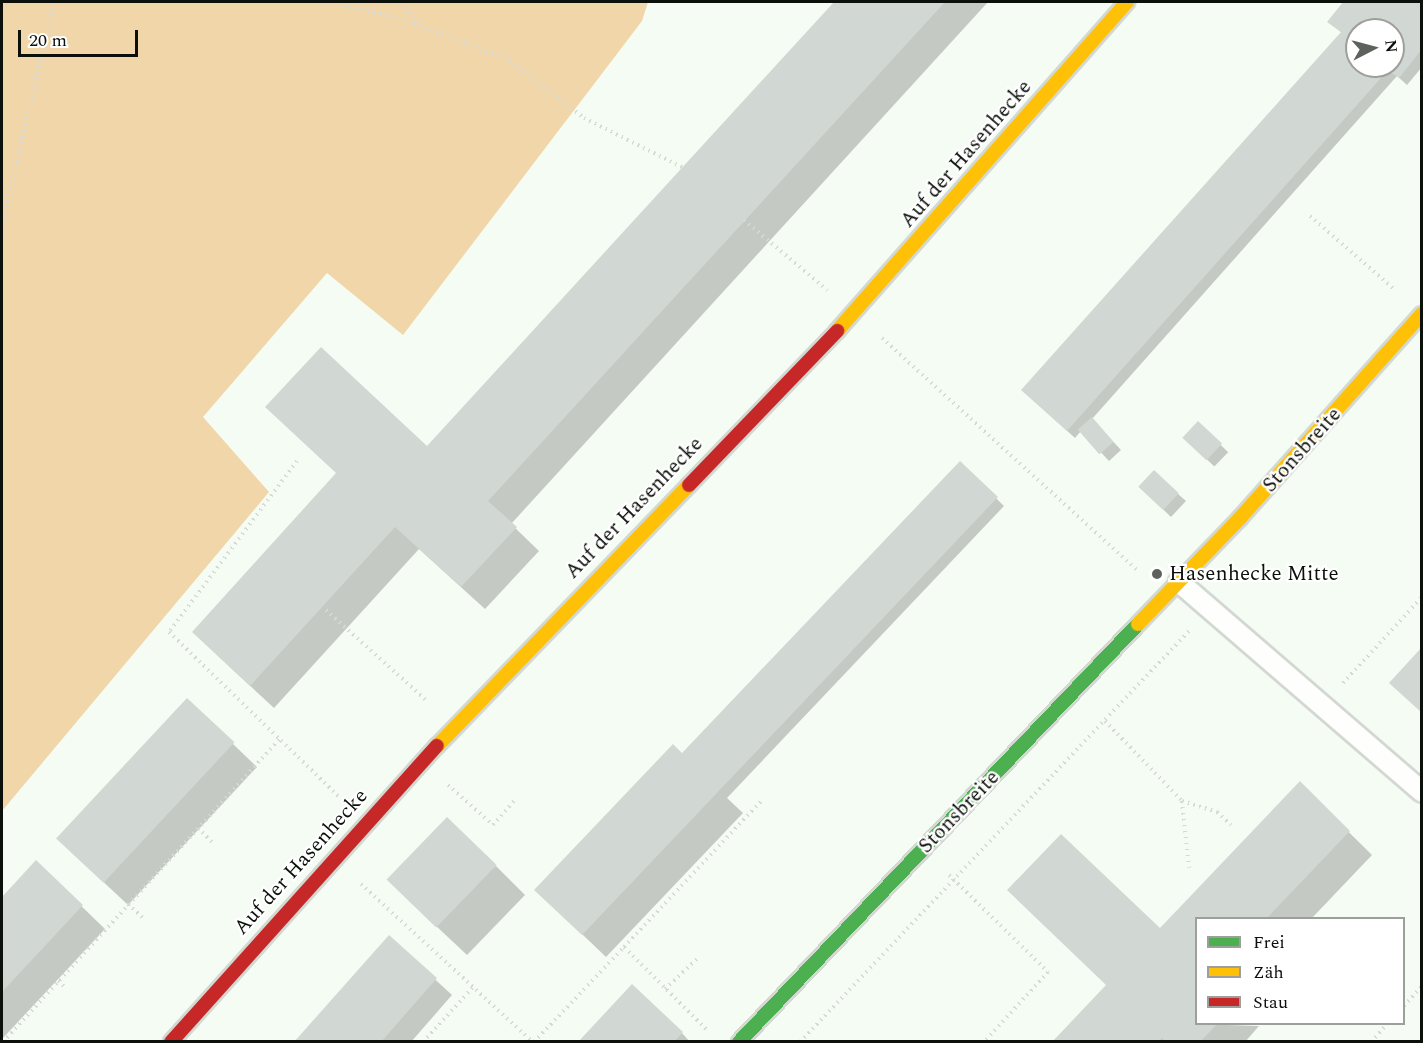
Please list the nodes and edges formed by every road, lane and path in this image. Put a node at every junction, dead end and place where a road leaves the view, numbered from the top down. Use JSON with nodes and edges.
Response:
{"nodes":[{"id":1,"x":54,"y":2,"type":"edge"},
{"id":2,"x":333,"y":2,"type":"edge"},
{"id":3,"x":402,"y":2,"type":"edge"},
{"id":4,"x":1126,"y":2,"type":"edge"},
{"id":5,"x":419,"y":25,"type":"junction"},
{"id":6,"x":682,"y":167,"type":"dead end"},
{"id":7,"x":1310,"y":216,"type":"dead end"},
{"id":8,"x":744,"y":220,"type":"dead end"},
{"id":9,"x":2,"y":225,"type":"edge"},
{"id":10,"x":1403,"y":297,"type":"dead end"},
{"id":11,"x":854,"y":313,"type":"junction"},
{"id":12,"x":1422,"y":314,"type":"edge"},
{"id":13,"x":297,"y":461,"type":"dead end"},
{"id":14,"x":1172,"y":589,"type":"junction"},
{"id":15,"x":1422,"y":597,"type":"edge"},
{"id":16,"x":1210,"y":609,"type":"junction"},
{"id":17,"x":326,"y":610,"type":"dead end"},
{"id":18,"x":1322,"y":706,"type":"junction"},
{"id":19,"x":1105,"y":721,"type":"junction"},
{"id":20,"x":455,"y":726,"type":"junction"},
{"id":21,"x":280,"y":739,"type":"junction"},
{"id":22,"x":421,"y":762,"type":"junction"},
{"id":23,"x":1422,"y":792,"type":"edge"},
{"id":24,"x":764,"y":798,"type":"dead end"},
{"id":25,"x":514,"y":801,"type":"dead end"},
{"id":26,"x":1182,"y":801,"type":"junction"},
{"id":27,"x":365,"y":822,"type":"junction"},
{"id":28,"x":1231,"y":825,"type":"dead end"},
{"id":29,"x":198,"y":828,"type":"junction"},
{"id":30,"x":213,"y":843,"type":"dead end"},
{"id":31,"x":924,"y":850,"type":"junction"},
{"id":32,"x":331,"y":858,"type":"junction"},
{"id":33,"x":1189,"y":868,"type":"dead end"},
{"id":34,"x":955,"y":880,"type":"junction"},
{"id":35,"x":128,"y":904,"type":"junction"},
{"id":36,"x":144,"y":919,"type":"dead end"},
{"id":37,"x":624,"y":946,"type":"junction"},
{"id":38,"x":697,"y":959,"type":"dead end"},
{"id":39,"x":58,"y":981,"type":"junction"},
{"id":40,"x":474,"y":986,"type":"junction"},
{"id":41,"x":1422,"y":986,"type":"edge"},
{"id":42,"x":66,"y":988,"type":"dead end"},
{"id":43,"x":665,"y":989,"type":"junction"},
{"id":44,"x":1405,"y":1005,"type":"edge"},
{"id":45,"x":1385,"y":1025,"type":"edge"},
{"id":46,"x":713,"y":1036,"type":"dead end"},
{"id":47,"x":3,"y":1041,"type":"edge"},
{"id":48,"x":171,"y":1041,"type":"edge"},
{"id":49,"x":423,"y":1041,"type":"edge"},
{"id":50,"x":534,"y":1041,"type":"edge"},
{"id":51,"x":739,"y":1041,"type":"edge"},
{"id":52,"x":800,"y":1041,"type":"edge"},
{"id":53,"x":984,"y":1041,"type":"edge"},
{"id":54,"x":1371,"y":1041,"type":"edge"}],
"edges":[{"from":1,"to":9,"type":"path"},
{"from":2,"to":5,"type":"path"},
{"from":3,"to":5,"type":"path"},
{"from":4,"to":11,"type":"street","name":"Auf der Hasenhecke"},
{"from":5,"to":6,"type":"path"},
{"from":7,"to":10,"type":"path"},
{"from":8,"to":11,"type":"path"},
{"from":11,"to":14,"type":"path"},
{"from":11,"to":20,"type":"street","name":"Auf der Hasenhecke"},
{"from":12,"to":14,"type":"street","name":"Stonsbreite"},
{"from":13,"to":21,"type":"path"},
{"from":14,"to":16,"type":"lane"},
{"from":14,"to":31,"type":"street","name":"Stonsbreite"},
{"from":15,"to":18,"type":"path"},
{"from":16,"to":18,"type":"lane"},
{"from":16,"to":19,"type":"path"},
{"from":17,"to":20,"type":"path"},
{"from":18,"to":23,"type":"lane"},
{"from":19,"to":26,"type":"path"},
{"from":19,"to":34,"type":"path"},
{"from":20,"to":22,"type":"street","name":"Auf der Hasenhecke"},
{"from":21,"to":27,"type":"path"},
{"from":21,"to":29,"type":"path"},
{"from":22,"to":25,"type":"path"},
{"from":22,"to":27,"type":"street","name":"Auf der Hasenhecke"},
{"from":24,"to":37,"type":"path"},
{"from":26,"to":28,"type":"path"},
{"from":26,"to":33,"type":"path"},
{"from":27,"to":32,"type":"street","name":"Auf der Hasenhecke"},
{"from":29,"to":30,"type":"path"},
{"from":29,"to":35,"type":"path"},
{"from":31,"to":34,"type":"path"},
{"from":31,"to":51,"type":"street","name":"Stonsbreite"},
{"from":32,"to":40,"type":"path"},
{"from":32,"to":48,"type":"street","name":"Auf der Hasenhecke"},
{"from":34,"to":52,"type":"path"},
{"from":34,"to":53,"type":"path"},
{"from":35,"to":36,"type":"path"},
{"from":35,"to":39,"type":"path"},
{"from":37,"to":43,"type":"path"},
{"from":37,"to":50,"type":"path"},
{"from":38,"to":43,"type":"path"},
{"from":39,"to":42,"type":"path"},
{"from":39,"to":47,"type":"path"},
{"from":40,"to":49,"type":"path"},
{"from":40,"to":50,"type":"path"},
{"from":41,"to":44,"type":"path"},
{"from":43,"to":46,"type":"path"},
{"from":45,"to":54,"type":"path"}]}
